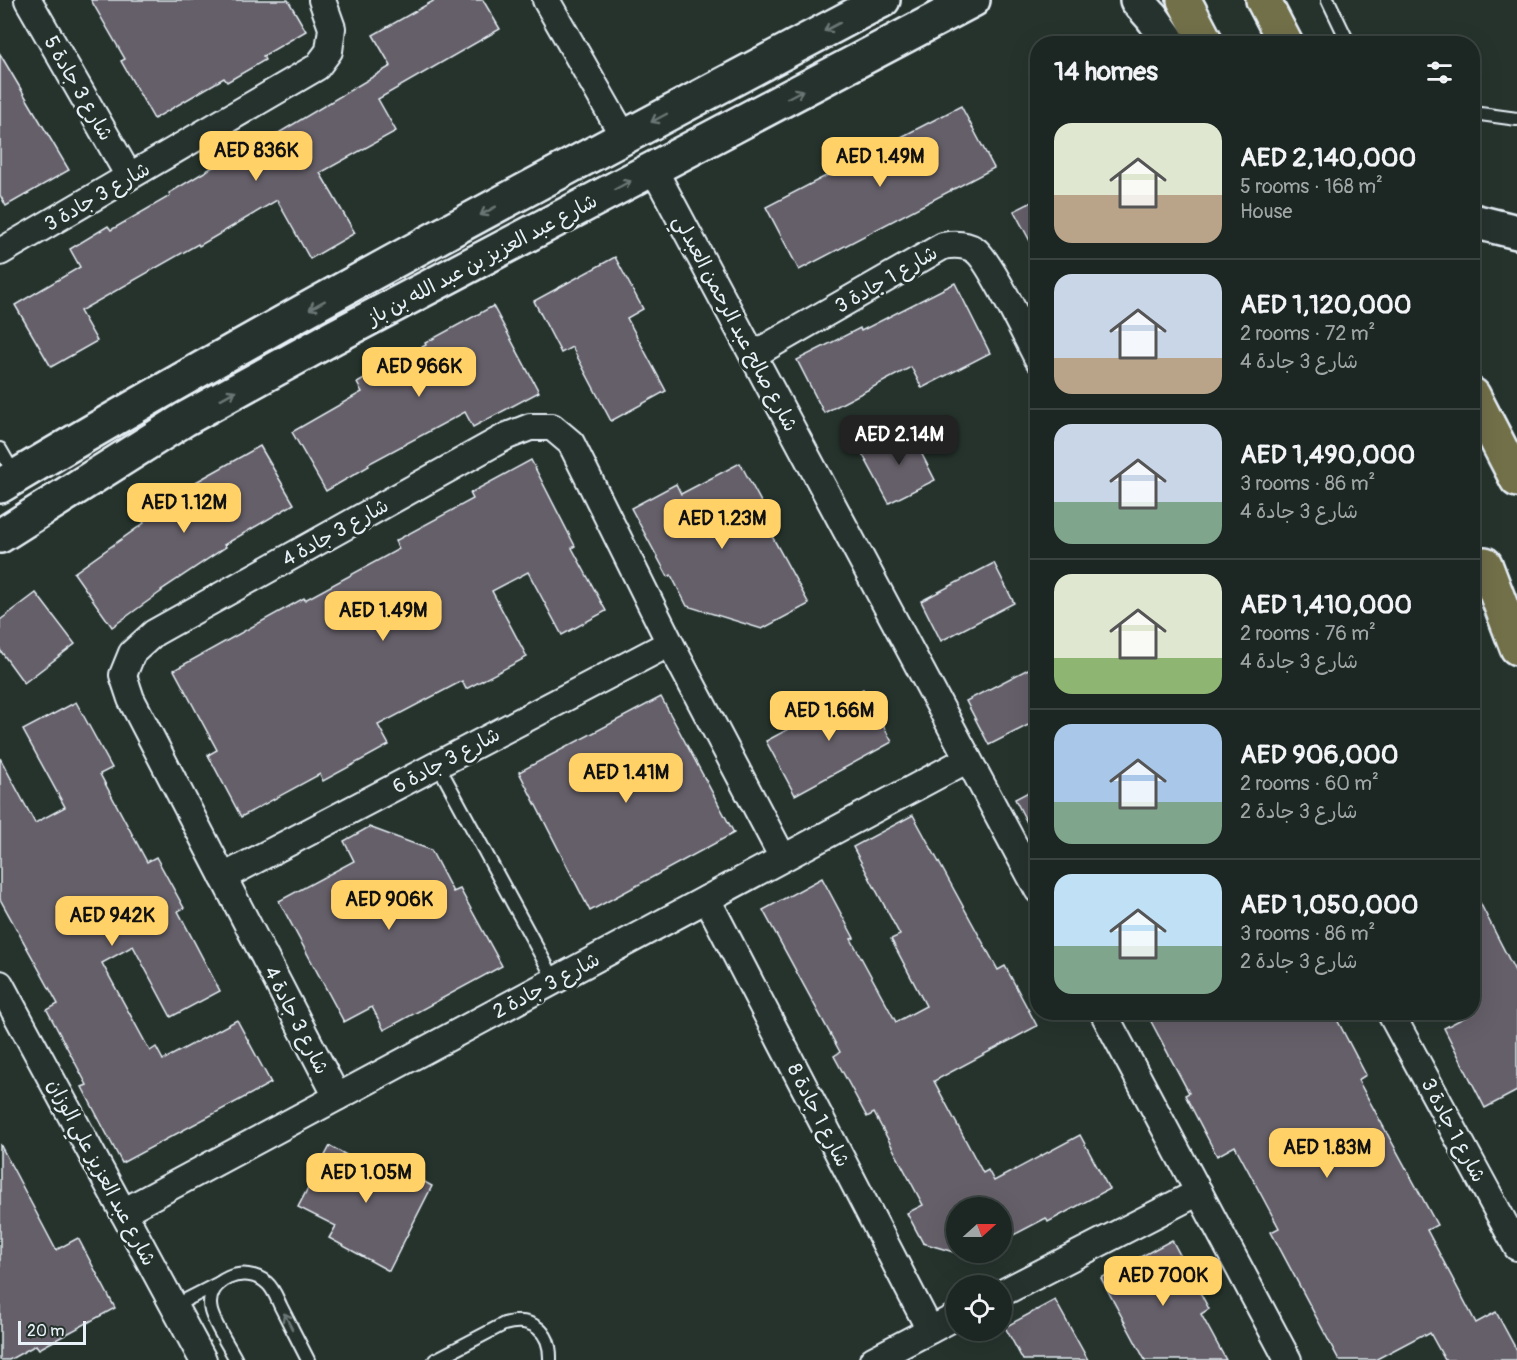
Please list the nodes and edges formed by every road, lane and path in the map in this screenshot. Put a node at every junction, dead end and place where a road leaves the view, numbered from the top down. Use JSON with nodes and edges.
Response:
{"nodes":[{"id":1,"x":28,"y":0,"type":"edge"},
{"id":2,"x":322,"y":0,"type":"edge"},
{"id":3,"x":546,"y":0,"type":"edge"},
{"id":4,"x":884,"y":0,"type":"edge"},
{"id":5,"x":973,"y":0,"type":"edge"},
{"id":6,"x":1137,"y":0,"type":"edge"},
{"id":7,"x":1184,"y":0,"type":"edge"},
{"id":8,"x":1263,"y":0,"type":"edge"},
{"id":9,"x":1328,"y":0,"type":"edge"},
{"id":10,"x":1165,"y":36,"type":"edge"},
{"id":11,"x":1203,"y":36,"type":"edge"},
{"id":12,"x":1284,"y":36,"type":"edge"},
{"id":13,"x":1345,"y":36,"type":"edge"},
{"id":14,"x":1480,"y":114,"type":"edge"},
{"id":15,"x":1517,"y":119,"type":"edge"},
{"id":16,"x":624,"y":137,"type":"junction"},
{"id":17,"x":653,"y":168,"type":"junction"},
{"id":18,"x":129,"y":176,"type":"junction"},
{"id":19,"x":1480,"y":223,"type":"edge"},
{"id":20,"x":1517,"y":231,"type":"edge"},
{"id":21,"x":0,"y":252,"type":"edge"},
{"id":22,"x":267,"y":331,"type":"junction"},
{"id":23,"x":1030,"y":343,"type":"edge"},
{"id":24,"x":753,"y":355,"type":"junction"},
{"id":25,"x":147,"y":398,"type":"junction"},
{"id":26,"x":1480,"y":409,"type":"edge"},
{"id":27,"x":185,"y":419,"type":"junction"},
{"id":28,"x":5,"y":470,"type":"edge"},
{"id":29,"x":1517,"y":480,"type":"edge"},
{"id":30,"x":50,"y":504,"type":"junction"},
{"id":31,"x":0,"y":536,"type":"edge"},
{"id":32,"x":1480,"y":555,"type":"edge"},
{"id":33,"x":1480,"y":556,"type":"edge"},
{"id":34,"x":1517,"y":613,"type":"edge"},
{"id":35,"x":669,"y":643,"type":"junction"},
{"id":36,"x":1517,"y":648,"type":"edge"},
{"id":37,"x":968,"y":759,"type":"junction"},
{"id":38,"x":438,"y":765,"type":"junction"},
{"id":39,"x":783,"y":858,"type":"junction"},
{"id":40,"x":1030,"y":875,"type":"edge"},
{"id":41,"x":223,"y":877,"type":"junction"},
{"id":42,"x":707,"y":899,"type":"junction"},
{"id":43,"x":555,"y":981,"type":"junction"},
{"id":44,"x":0,"y":984,"type":"edge"},
{"id":45,"x":1107,"y":1020,"type":"edge"},
{"id":46,"x":1394,"y":1020,"type":"edge"},
{"id":47,"x":337,"y":1097,"type":"junction"},
{"id":48,"x":1199,"y":1192,"type":"junction"},
{"id":49,"x":123,"y":1212,"type":"junction"},
{"id":50,"x":1517,"y":1247,"type":"edge"},
{"id":51,"x":222,"y":1282,"type":"junction"},
{"id":52,"x":1012,"y":1288,"type":"edge"},
{"id":53,"x":174,"y":1306,"type":"junction"},
{"id":54,"x":946,"y":1322,"type":"edge"},
{"id":55,"x":930,"y":1330,"type":"junction"},
{"id":56,"x":203,"y":1360,"type":"edge"},
{"id":57,"x":236,"y":1360,"type":"edge"},
{"id":58,"x":308,"y":1360,"type":"edge"},
{"id":59,"x":435,"y":1360,"type":"edge"},
{"id":60,"x":550,"y":1360,"type":"edge"},
{"id":61,"x":873,"y":1360,"type":"edge"},
{"id":62,"x":1288,"y":1360,"type":"edge"}],
"edges":[{"from":1,"to":18,"type":"street","name":"شارع 3 جادة 5"},
{"from":2,"to":18,"type":"street","name":"شارع 3 جادة 3"},
{"from":3,"to":16,"type":"street"},
{"from":4,"to":16,"type":"street","name":"شارع عبد العزيز بن عبد الله بن باز","one_way":true},
{"from":17,"to":5,"type":"street","name":"شارع عبد العزيز بن عبد الله بن باز","one_way":true},
{"from":6,"to":10,"type":"street"},
{"from":7,"to":11,"type":"highway"},
{"from":8,"to":12,"type":"highway"},
{"from":9,"to":13,"type":"lane"},
{"from":14,"to":15,"type":"lane"},
{"from":16,"to":22,"type":"street","name":"شارع عبد العزيز بن عبد الله بن باز","one_way":true},
{"from":17,"to":24,"type":"street","name":"شارع صالح عبد الرحمن العبدلي"},
{"from":27,"to":17,"type":"street","name":"شارع عبد العزيز بن عبد الله بن باز","one_way":true},
{"from":18,"to":21,"type":"street","name":"شارع 3 جادة 3"},
{"from":19,"to":20,"type":"street"},
{"from":22,"to":25,"type":"street","name":"شارع عبد العزيز بن عبد الله بن باز"},
{"from":22,"to":27,"type":"street"},
{"from":23,"to":24,"type":"street","name":"شارع 1 جادة 3"},
{"from":24,"to":37,"type":"street","name":"شارع صالح عبد الرحمن العبدلي"},
{"from":25,"to":28,"type":"street","name":"شارع عبد العزيز بن عبد الله بن باز"},
{"from":25,"to":30,"type":"street"},
{"from":26,"to":29,"type":"highway"},
{"from":27,"to":30,"type":"street","name":"شارع عبد العزيز بن عبد الله بن باز"},
{"from":30,"to":31,"type":"street","name":"شارع عبد العزيز بن عبد الله بن باز"},
{"from":32,"to":34,"type":"highway"},
{"from":33,"to":36,"type":"highway"},
{"from":35,"to":38,"type":"street","name":"شارع 3 جادة 6"},
{"from":35,"to":39,"type":"street","name":"شارع 3 جادة 4"},
{"from":35,"to":41,"type":"street","name":"شارع 3 جادة 4"},
{"from":37,"to":39,"type":"street","name":"شارع 3 جادة 2"},
{"from":37,"to":40,"type":"street","name":"شارع صالح عبد الرحمن العبدلي"},
{"from":38,"to":41,"type":"street","name":"شارع 3 جادة 6"},
{"from":38,"to":43,"type":"lane"},
{"from":39,"to":42,"type":"street","name":"شارع 3 جادة 2"},
{"from":41,"to":47,"type":"street","name":"شارع 3 جادة 4"},
{"from":42,"to":43,"type":"street","name":"شارع 3 جادة 2"},
{"from":42,"to":55,"type":"street","name":"شارع 1 جادة 8"},
{"from":43,"to":47,"type":"street","name":"شارع 3 جادة 2"},
{"from":44,"to":49,"type":"street","name":"شارع عبد العزيز علي الوزان"},
{"from":45,"to":48,"type":"street"},
{"from":46,"to":50,"type":"street","name":"شارع 1 جادة 3"},
{"from":47,"to":49,"type":"street","name":"شارع 3 جادة 2"},
{"from":48,"to":52,"type":"street"},
{"from":48,"to":62,"type":"street"},
{"from":49,"to":53,"type":"street","name":"شارع عبد العزيز علي الوزان"},
{"from":51,"to":53,"type":"lane"},
{"from":51,"to":57,"type":"lane"},
{"from":58,"to":51,"type":"lane","one_way":true},
{"from":53,"to":56,"type":"street","name":"شارع عبد العزيز علي الوزان"},
{"from":54,"to":55,"type":"street"},
{"from":55,"to":61,"type":"street"},
{"from":59,"to":60,"type":"lane"}]}
